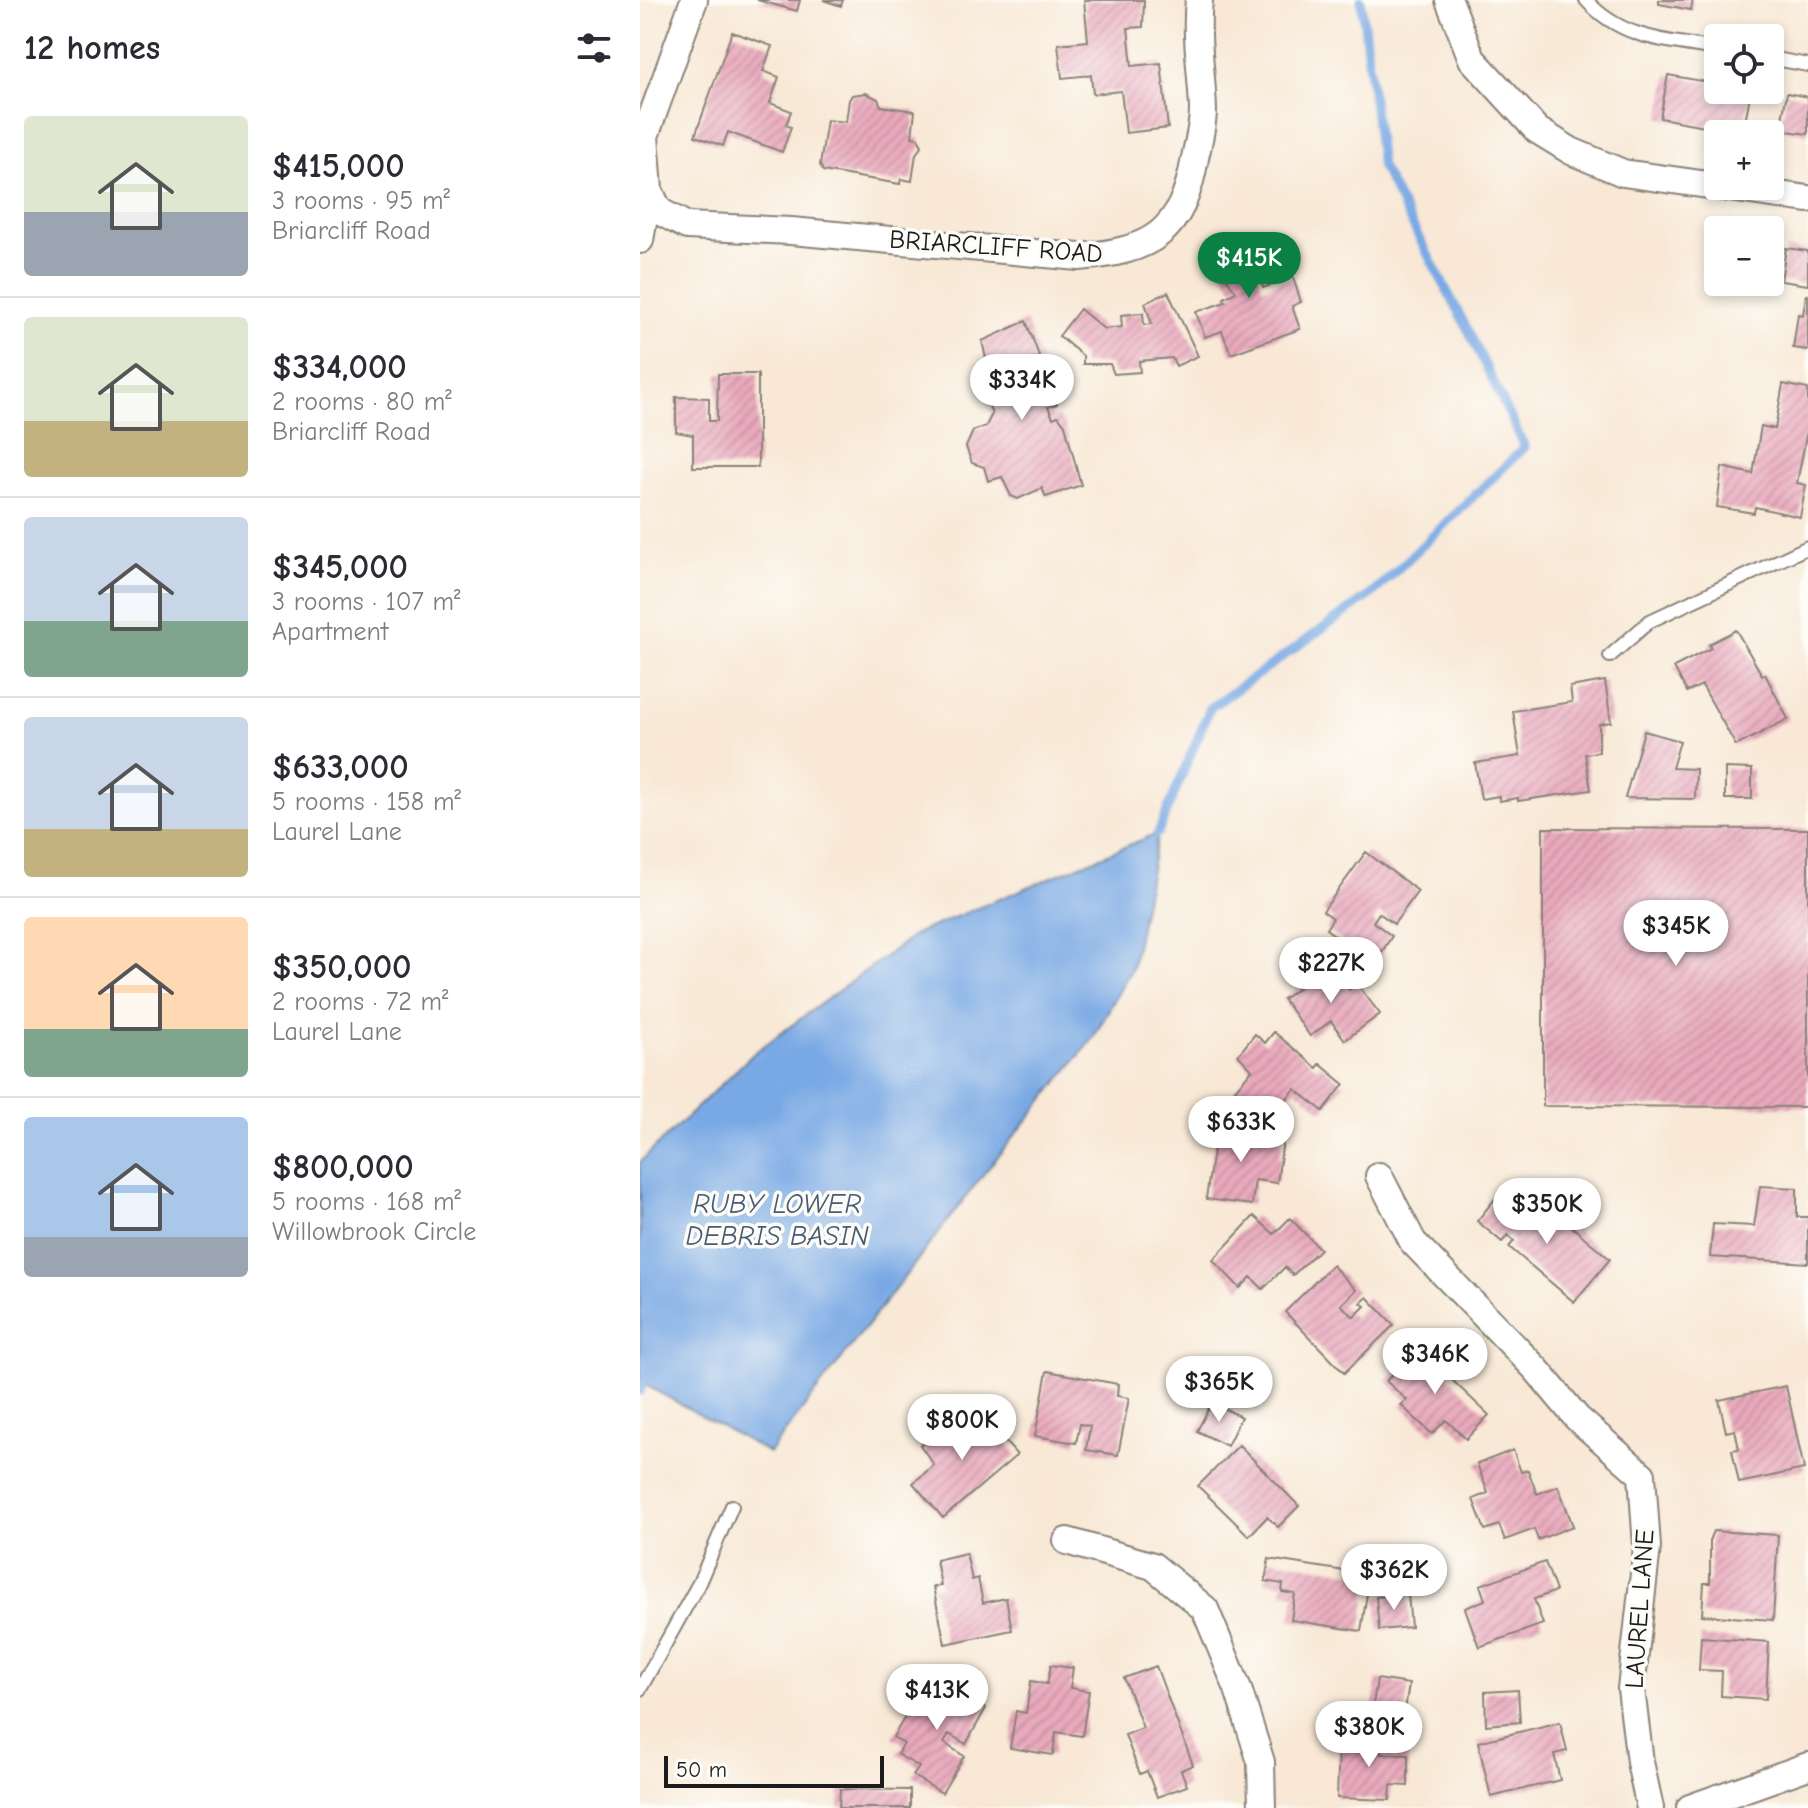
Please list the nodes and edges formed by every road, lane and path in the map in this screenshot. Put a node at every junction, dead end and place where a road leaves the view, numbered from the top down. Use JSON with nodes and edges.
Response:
{"nodes":[{"id":1,"x":694,"y":0,"type":"edge"},
{"id":2,"x":1199,"y":0,"type":"edge"},
{"id":3,"x":1449,"y":0,"type":"edge"},
{"id":4,"x":1586,"y":0,"type":"edge"},
{"id":5,"x":1704,"y":47,"type":"edge"},
{"id":6,"x":1784,"y":61,"type":"edge"},
{"id":7,"x":1808,"y":65,"type":"edge"},
{"id":8,"x":649,"y":190,"type":"junction"},
{"id":9,"x":1808,"y":199,"type":"edge"},
{"id":10,"x":640,"y":240,"type":"edge"},
{"id":11,"x":1808,"y":547,"type":"edge"},
{"id":12,"x":1610,"y":656,"type":"dead end"},
{"id":13,"x":1379,"y":1176,"type":"dead end"},
{"id":14,"x":732,"y":1506,"type":"dead end"},
{"id":15,"x":1067,"y":1541,"type":"dead end"},
{"id":16,"x":640,"y":1689,"type":"edge"},
{"id":17,"x":1808,"y":1766,"type":"edge"},
{"id":18,"x":1262,"y":1808,"type":"edge"},
{"id":19,"x":1650,"y":1808,"type":"edge"},
{"id":20,"x":1690,"y":1808,"type":"edge"}],
"edges":[{"from":1,"to":8,"type":"street"},
{"from":2,"to":8,"type":"street","name":"BRIARCLIFF ROAD"},
{"from":3,"to":9,"type":"street"},
{"from":4,"to":5,"type":"lane"},
{"from":6,"to":7,"type":"lane"},
{"from":8,"to":10,"type":"street"},
{"from":11,"to":12,"type":"lane"},
{"from":13,"to":19,"type":"street","name":"LAUREL LANE"},
{"from":14,"to":16,"type":"lane"},
{"from":15,"to":18,"type":"street"},
{"from":17,"to":20,"type":"street"}]}
